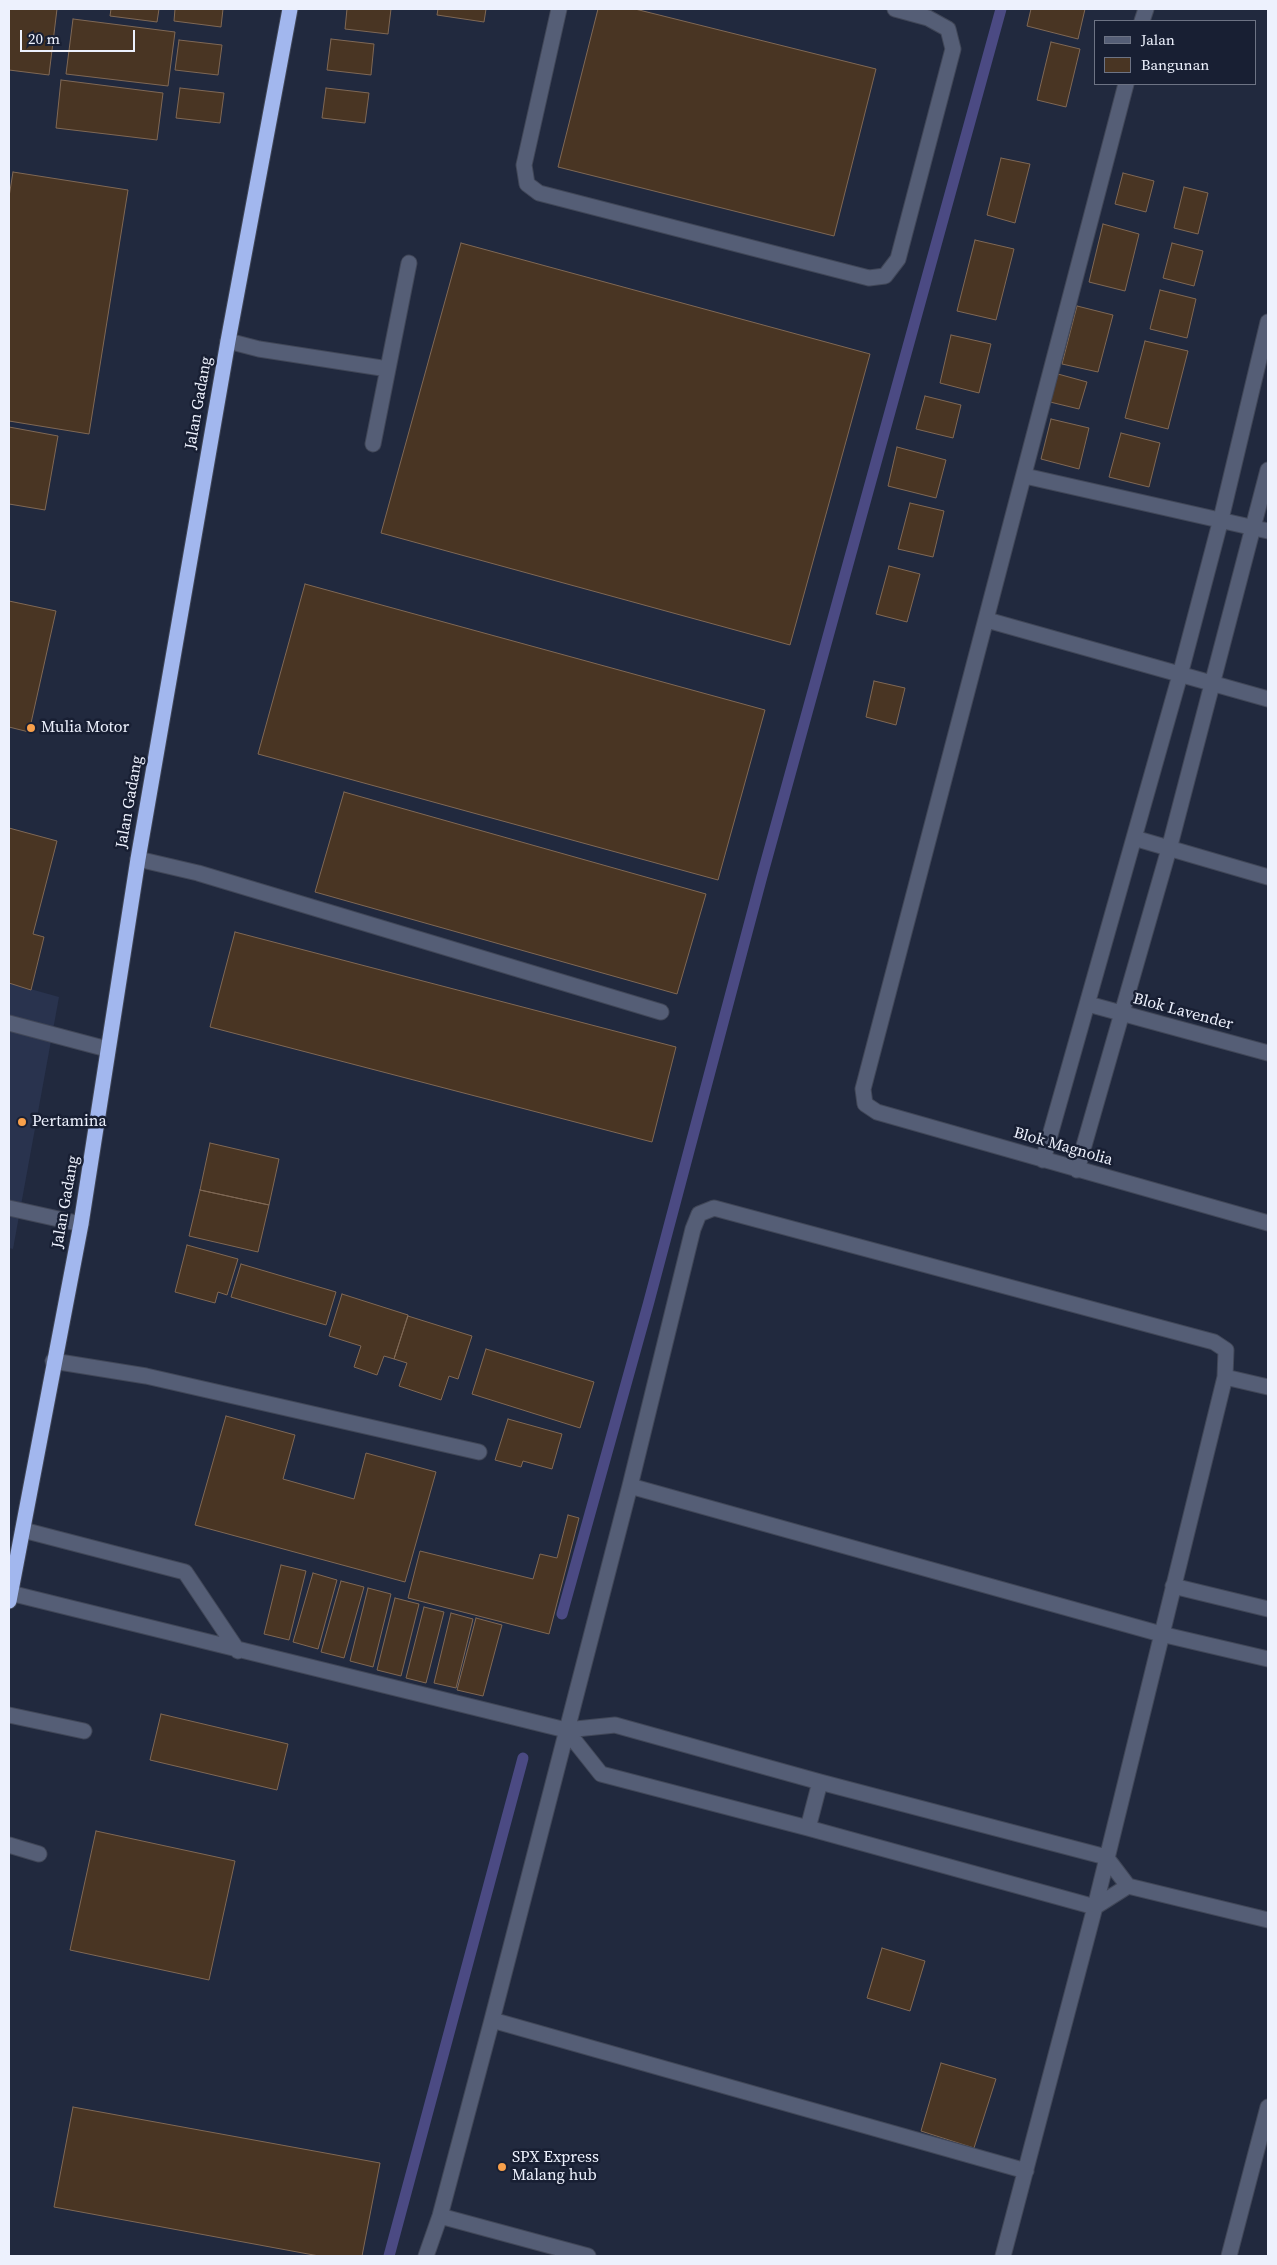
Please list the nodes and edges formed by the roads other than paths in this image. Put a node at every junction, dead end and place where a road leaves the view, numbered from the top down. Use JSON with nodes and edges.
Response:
{"nodes":[{"id":1,"x":290,"y":9,"type":"edge"},
{"id":2,"x":559,"y":9,"type":"edge"},
{"id":3,"x":895,"y":9,"type":"edge"},
{"id":4,"x":929,"y":13,"type":"edge"},
{"id":5,"x":1126,"y":85,"type":"edge"},
{"id":6,"x":408,"y":263,"type":"dead end"},
{"id":7,"x":1268,"y":322,"type":"edge"},
{"id":8,"x":228,"y":341,"type":"junction"},
{"id":9,"x":1266,"y":342,"type":"edge"},
{"id":10,"x":388,"y":369,"type":"junction"},
{"id":11,"x":373,"y":444,"type":"dead end"},
{"id":12,"x":1268,"y":470,"type":"edge"},
{"id":13,"x":1025,"y":476,"type":"junction"},
{"id":14,"x":1221,"y":519,"type":"junction"},
{"id":15,"x":1253,"y":527,"type":"junction"},
{"id":16,"x":1268,"y":532,"type":"edge"},
{"id":17,"x":987,"y":620,"type":"junction"},
{"id":18,"x":1180,"y":675,"type":"junction"},
{"id":19,"x":1212,"y":684,"type":"junction"},
{"id":20,"x":1268,"y":700,"type":"edge"},
{"id":21,"x":1134,"y":838,"type":"junction"},
{"id":22,"x":1169,"y":849,"type":"junction"},
{"id":23,"x":138,"y":859,"type":"junction"},
{"id":24,"x":1268,"y":877,"type":"edge"},
{"id":25,"x":1088,"y":1004,"type":"junction"},
{"id":26,"x":660,"y":1012,"type":"dead end"},
{"id":27,"x":1122,"y":1013,"type":"junction"},
{"id":28,"x":9,"y":1024,"type":"edge"},
{"id":29,"x":108,"y":1049,"type":"junction"},
{"id":30,"x":1268,"y":1053,"type":"edge"},
{"id":31,"x":1043,"y":1160,"type":"junction"},
{"id":32,"x":1077,"y":1170,"type":"junction"},
{"id":33,"x":9,"y":1208,"type":"edge"},
{"id":34,"x":1268,"y":1223,"type":"edge"},
{"id":35,"x":81,"y":1224,"type":"junction"},
{"id":36,"x":53,"y":1361,"type":"junction"},
{"id":37,"x":1225,"y":1377,"type":"junction"},
{"id":38,"x":1268,"y":1387,"type":"edge"},
{"id":39,"x":479,"y":1452,"type":"dead end"},
{"id":40,"x":630,"y":1486,"type":"junction"},
{"id":41,"x":23,"y":1530,"type":"junction"},
{"id":42,"x":1173,"y":1586,"type":"junction"},
{"id":43,"x":9,"y":1597,"type":"edge"},
{"id":44,"x":1268,"y":1609,"type":"edge"},
{"id":45,"x":1161,"y":1634,"type":"junction"},
{"id":46,"x":238,"y":1651,"type":"junction"},
{"id":47,"x":1268,"y":1659,"type":"edge"},
{"id":48,"x":9,"y":1715,"type":"edge"},
{"id":49,"x":566,"y":1730,"type":"junction"},
{"id":50,"x":84,"y":1731,"type":"dead end"},
{"id":51,"x":820,"y":1782,"type":"junction"},
{"id":52,"x":808,"y":1828,"type":"junction"},
{"id":53,"x":9,"y":1845,"type":"edge"},
{"id":54,"x":39,"y":1854,"type":"dead end"},
{"id":55,"x":1106,"y":1857,"type":"junction"},
{"id":56,"x":1128,"y":1886,"type":"junction"},
{"id":57,"x":1094,"y":1907,"type":"junction"},
{"id":58,"x":1268,"y":1920,"type":"edge"},
{"id":59,"x":492,"y":2020,"type":"junction"},
{"id":60,"x":1268,"y":2107,"type":"edge"},
{"id":61,"x":1026,"y":2171,"type":"junction"},
{"id":62,"x":440,"y":2216,"type":"junction"},
{"id":63,"x":426,"y":2256,"type":"edge"},
{"id":64,"x":588,"y":2256,"type":"edge"},
{"id":65,"x":1003,"y":2256,"type":"edge"},
{"id":66,"x":1229,"y":2256,"type":"edge"}],
"edges":[{"from":1,"to":8,"type":"highway","name":"Jalan Gadang"},
{"from":2,"to":4,"type":"street"},
{"from":3,"to":4,"type":"street"},
{"from":5,"to":13,"type":"street"},
{"from":6,"to":10,"type":"street"},
{"from":7,"to":9,"type":"street"},
{"from":8,"to":10,"type":"street"},
{"from":8,"to":23,"type":"highway","name":"Jalan Gadang"},
{"from":9,"to":14,"type":"street"},
{"from":10,"to":11,"type":"street"},
{"from":12,"to":15,"type":"street"},
{"from":13,"to":14,"type":"street"},
{"from":13,"to":17,"type":"street"},
{"from":14,"to":15,"type":"street"},
{"from":14,"to":18,"type":"street"},
{"from":15,"to":16,"type":"street"},
{"from":15,"to":19,"type":"street"},
{"from":17,"to":18,"type":"street"},
{"from":17,"to":31,"type":"street","name":"Blok Magnolia"},
{"from":18,"to":19,"type":"street"},
{"from":18,"to":21,"type":"street"},
{"from":19,"to":20,"type":"street"},
{"from":19,"to":22,"type":"street"},
{"from":21,"to":22,"type":"street"},
{"from":21,"to":25,"type":"street"},
{"from":22,"to":24,"type":"street"},
{"from":22,"to":27,"type":"street"},
{"from":23,"to":26,"type":"street"},
{"from":23,"to":29,"type":"highway","name":"Jalan Gadang"},
{"from":25,"to":27,"type":"street","name":"Blok Lavender"},
{"from":25,"to":31,"type":"street"},
{"from":27,"to":30,"type":"street","name":"Blok Lavender"},
{"from":27,"to":32,"type":"street"},
{"from":28,"to":29,"type":"street"},
{"from":29,"to":35,"type":"highway","name":"Jalan Gadang"},
{"from":31,"to":32,"type":"street","name":"Blok Magnolia"},
{"from":32,"to":34,"type":"street","name":"Blok Magnolia"},
{"from":33,"to":35,"type":"street"},
{"from":35,"to":36,"type":"highway","name":"Jalan Gadang"},
{"from":36,"to":39,"type":"street"},
{"from":36,"to":41,"type":"highway","name":"Jalan Gadang"},
{"from":37,"to":38,"type":"street"},
{"from":37,"to":40,"type":"street"},
{"from":37,"to":42,"type":"street"},
{"from":40,"to":45,"type":"street"},
{"from":40,"to":49,"type":"street"},
{"from":41,"to":43,"type":"highway","name":"Jalan Gadang"},
{"from":41,"to":46,"type":"street"},
{"from":42,"to":44,"type":"street"},
{"from":42,"to":45,"type":"street"},
{"from":43,"to":46,"type":"street"},
{"from":45,"to":47,"type":"street"},
{"from":45,"to":55,"type":"street"},
{"from":46,"to":49,"type":"street"},
{"from":48,"to":50,"type":"street"},
{"from":49,"to":51,"type":"street"},
{"from":49,"to":52,"type":"street"},
{"from":49,"to":59,"type":"street"},
{"from":51,"to":52,"type":"street"},
{"from":51,"to":55,"type":"street"},
{"from":52,"to":57,"type":"street"},
{"from":53,"to":54,"type":"street"},
{"from":55,"to":56,"type":"street"},
{"from":55,"to":57,"type":"street"},
{"from":56,"to":57,"type":"street"},
{"from":56,"to":58,"type":"street"},
{"from":57,"to":61,"type":"street"},
{"from":59,"to":61,"type":"street"},
{"from":59,"to":62,"type":"street"},
{"from":60,"to":66,"type":"street"},
{"from":61,"to":65,"type":"street"},
{"from":62,"to":63,"type":"street"},
{"from":62,"to":64,"type":"street"}]}
